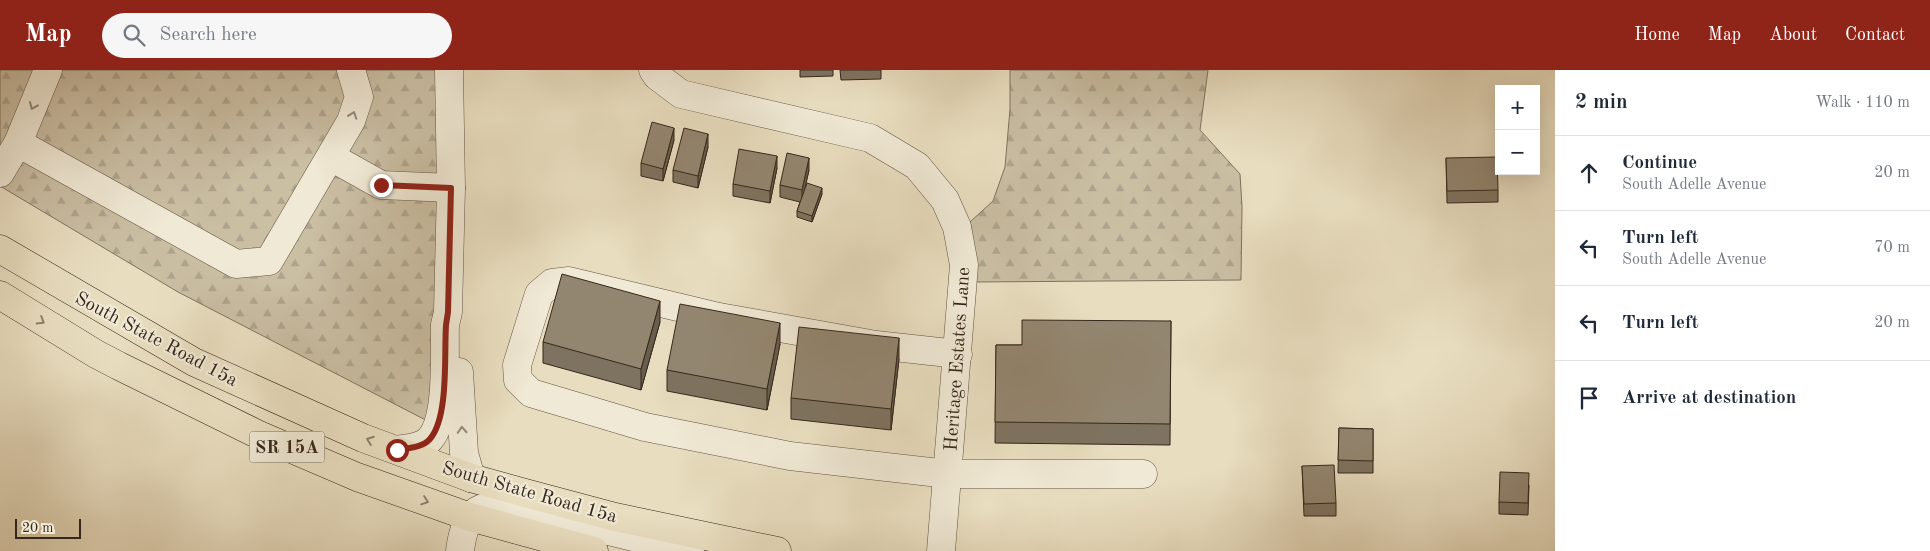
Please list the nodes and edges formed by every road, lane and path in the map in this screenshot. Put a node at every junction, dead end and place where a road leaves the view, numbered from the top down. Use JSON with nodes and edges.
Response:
{"nodes":[{"id":1,"x":48,"y":70,"type":"edge"},
{"id":2,"x":351,"y":70,"type":"edge"},
{"id":3,"x":449,"y":70,"type":"edge"},
{"id":4,"x":653,"y":70,"type":"edge"},
{"id":5,"x":18,"y":143,"type":"junction"},
{"id":6,"x":331,"y":157,"type":"junction"},
{"id":7,"x":0,"y":173,"type":"edge"},
{"id":8,"x":451,"y":188,"type":"junction"},
{"id":9,"x":0,"y":249,"type":"edge"},
{"id":10,"x":0,"y":295,"type":"edge"},
{"id":11,"x":448,"y":312,"type":"junction"},
{"id":12,"x":958,"y":354,"type":"junction"},
{"id":13,"x":120,"y":366,"type":"junction"},
{"id":14,"x":397,"y":450,"type":"junction"},
{"id":15,"x":432,"y":462,"type":"junction"},
{"id":16,"x":948,"y":474,"type":"junction"},
{"id":17,"x":1143,"y":474,"type":"dead end"},
{"id":18,"x":471,"y":478,"type":"junction"},
{"id":19,"x":470,"y":517,"type":"junction"},
{"id":20,"x":460,"y":551,"type":"edge"},
{"id":21,"x":594,"y":551,"type":"edge"},
{"id":22,"x":690,"y":551,"type":"edge"},
{"id":23,"x":777,"y":551,"type":"edge"},
{"id":24,"x":941,"y":551,"type":"edge"}],
"edges":[{"from":1,"to":5,"type":"street","one_way":true},
{"from":6,"to":2,"type":"street","one_way":true},
{"from":3,"to":8,"type":"street"},
{"from":4,"to":12,"type":"street","name":"Heritage Estates Lane"},
{"from":5,"to":6,"type":"street"},
{"from":5,"to":7,"type":"street"},
{"from":6,"to":8,"type":"street"},
{"from":8,"to":11,"type":"street"},
{"from":14,"to":9,"type":"highway","name":"South State Road 15a","number":"SR 15A","one_way":true},
{"from":10,"to":13,"type":"highway","name":"South State Road 15a","number":"SR 15A","one_way":true},
{"from":11,"to":14,"type":"street"},
{"from":18,"to":11,"type":"street","one_way":true},
{"from":12,"to":16,"type":"street","name":"Heritage Estates Lane"},
{"from":12,"to":16,"type":"street"},
{"from":13,"to":15,"type":"highway"},
{"from":13,"to":19,"type":"highway","name":"South State Road 15a","number":"SR 15A","one_way":true},
{"from":14,"to":15,"type":"highway","name":"South State Road 15a","number":"SR 15A"},
{"from":15,"to":18,"type":"highway","name":"South State Road 15a","number":"SR 15A"},
{"from":16,"to":17,"type":"street"},
{"from":16,"to":24,"type":"street","name":"Heritage Estates Lane"},
{"from":18,"to":23,"type":"highway","name":"South State Road 15a","number":"SR 15A"},
{"from":19,"to":20,"type":"street"},
{"from":19,"to":21,"type":"highway","name":"South State Road 15a","number":"SR 15A"},
{"from":19,"to":22,"type":"street"}]}
